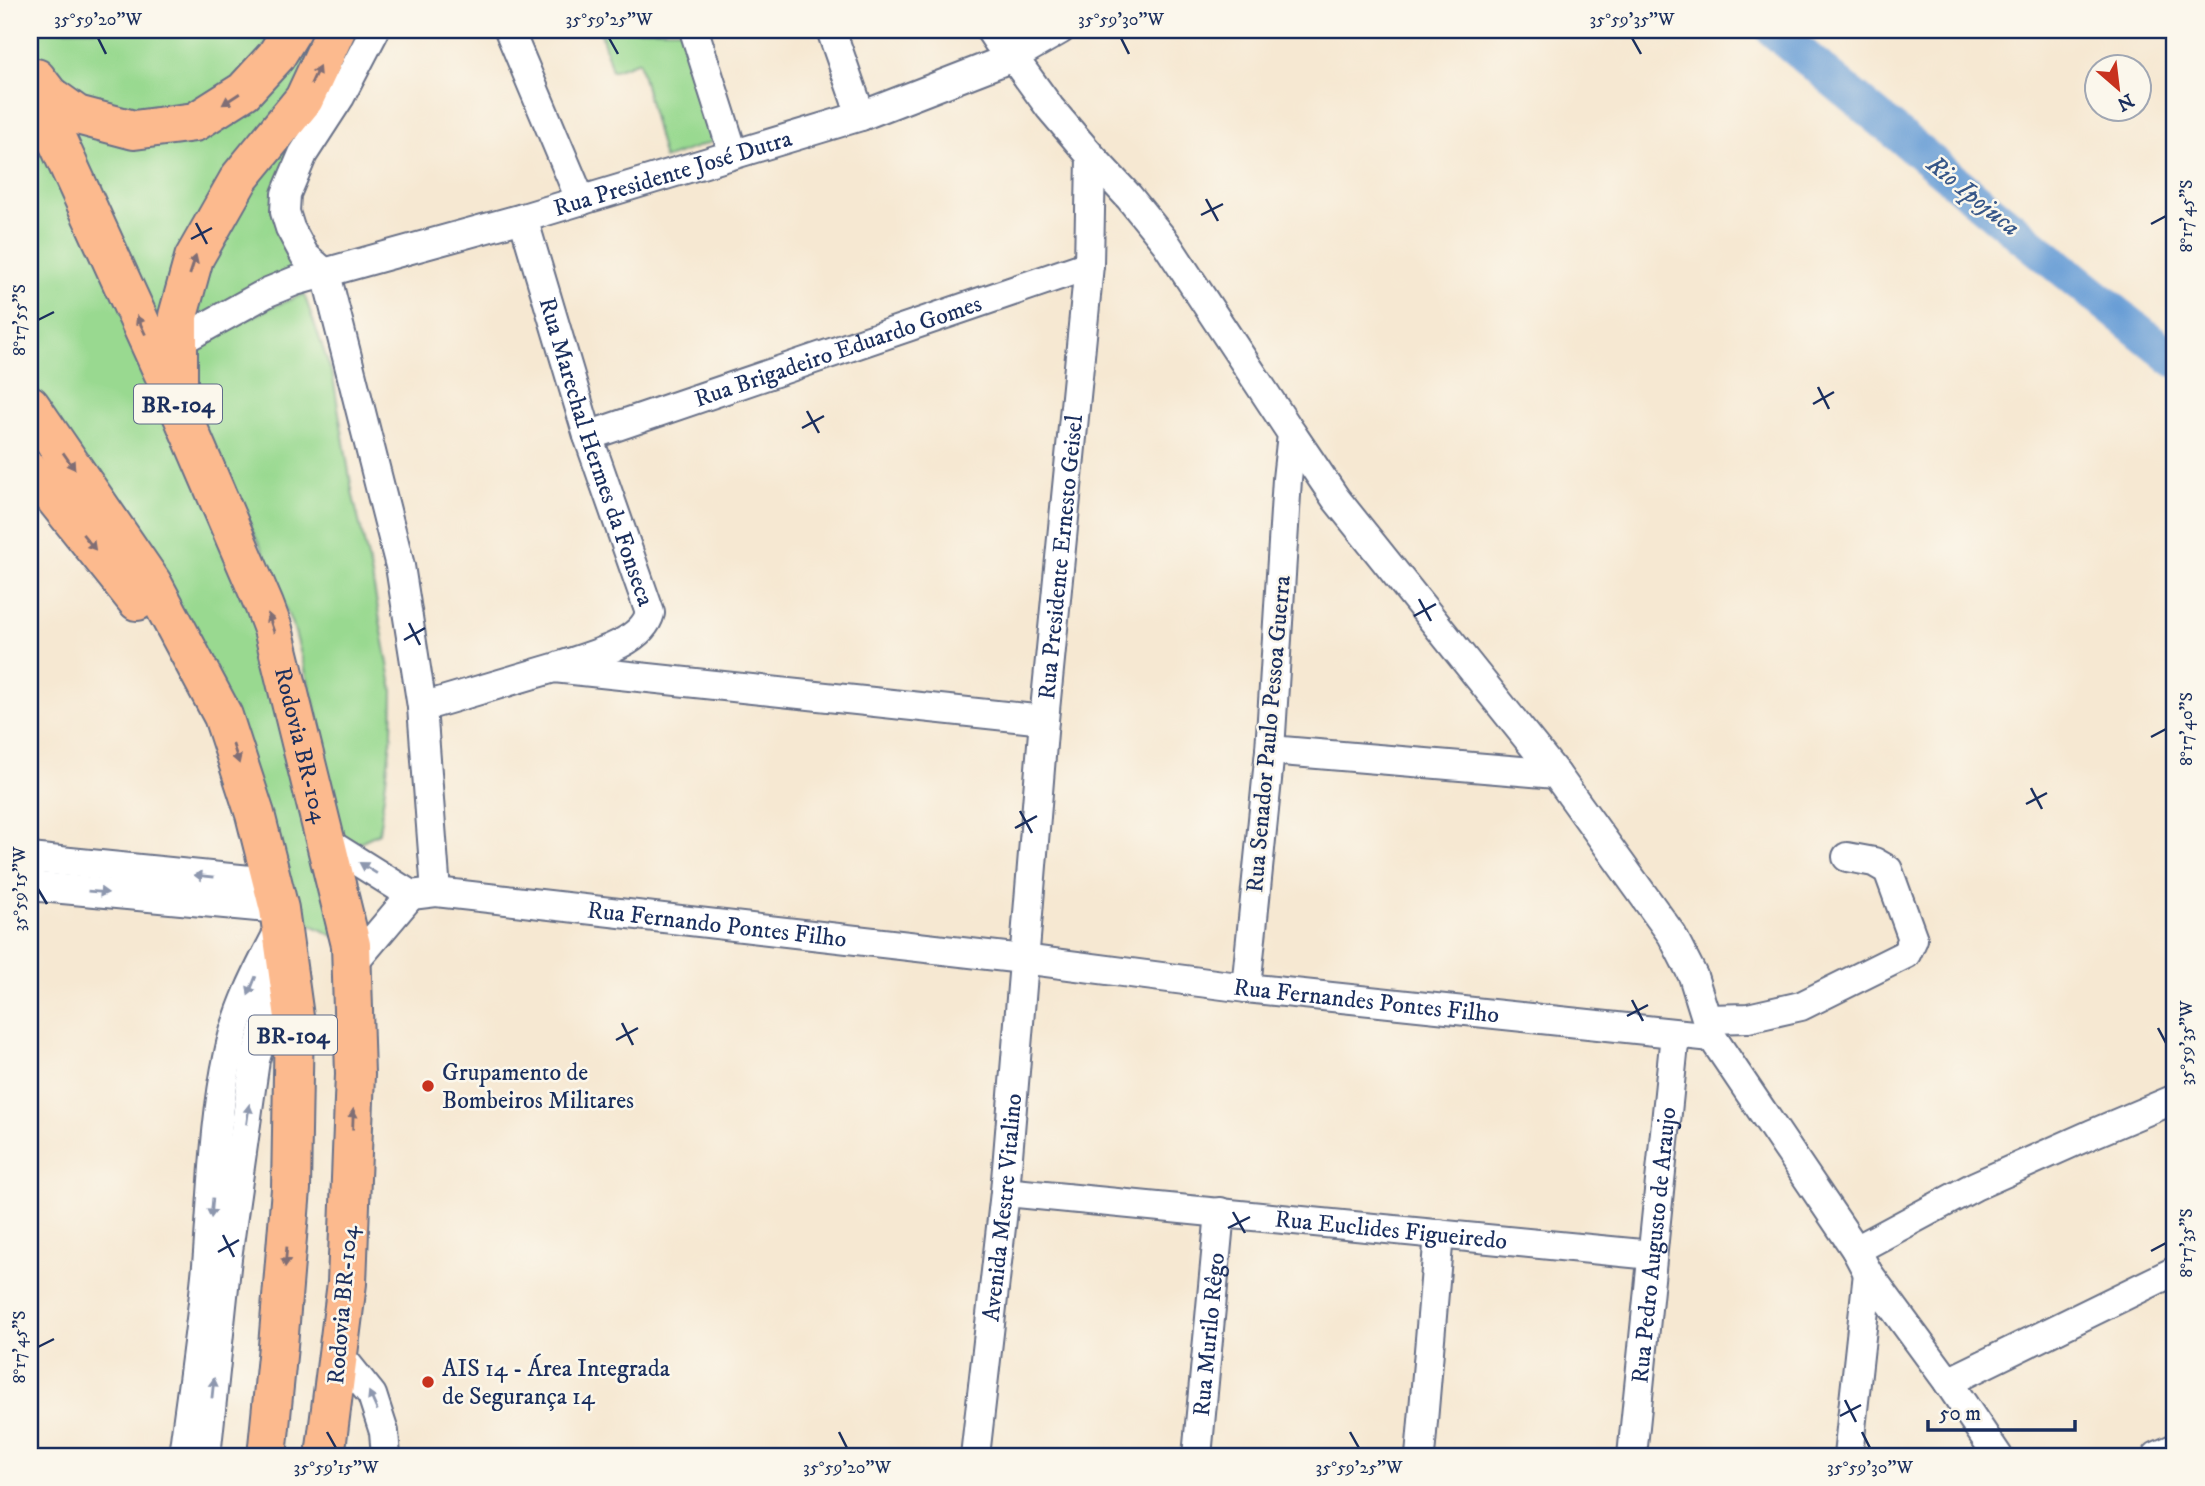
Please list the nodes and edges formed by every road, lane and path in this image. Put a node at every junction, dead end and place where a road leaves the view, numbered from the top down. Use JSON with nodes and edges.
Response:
{"nodes":[{"id":1,"x":292,"y":30,"type":"edge"},
{"id":2,"x":336,"y":30,"type":"edge"},
{"id":3,"x":375,"y":30,"type":"edge"},
{"id":4,"x":509,"y":30,"type":"edge"},
{"id":5,"x":694,"y":30,"type":"edge"},
{"id":6,"x":831,"y":30,"type":"edge"},
{"id":7,"x":1060,"y":30,"type":"edge"},
{"id":8,"x":1004,"y":40,"type":"edge"},
{"id":9,"x":30,"y":70,"type":"edge"},
{"id":10,"x":30,"y":82,"type":"edge"},
{"id":11,"x":862,"y":116,"type":"junction"},
{"id":12,"x":733,"y":153,"type":"junction"},
{"id":13,"x":1091,"y":156,"type":"junction"},
{"id":14,"x":581,"y":201,"type":"junction"},
{"id":15,"x":523,"y":218,"type":"junction"},
{"id":16,"x":1089,"y":265,"type":"junction"},
{"id":17,"x":326,"y":274,"type":"junction"},
{"id":18,"x":178,"y":342,"type":"junction"},
{"id":19,"x":30,"y":405,"type":"edge"},
{"id":20,"x":178,"y":405,"type":"junction"},
{"id":21,"x":1292,"y":434,"type":"junction"},
{"id":22,"x":588,"y":436,"type":"junction"},
{"id":23,"x":30,"y":471,"type":"edge"},
{"id":24,"x":554,"y":668,"type":"junction"},
{"id":25,"x":210,"y":691,"type":"junction"},
{"id":26,"x":422,"y":707,"type":"junction"},
{"id":27,"x":1044,"y":720,"type":"junction"},
{"id":28,"x":1270,"y":750,"type":"junction"},
{"id":29,"x":1556,"y":774,"type":"junction"},
{"id":30,"x":325,"y":841,"type":"junction"},
{"id":31,"x":1847,"y":857,"type":"dead end"},
{"id":32,"x":30,"y":858,"type":"edge"},
{"id":33,"x":30,"y":886,"type":"edge"},
{"id":34,"x":424,"y":894,"type":"junction"},
{"id":35,"x":280,"y":918,"type":"junction"},
{"id":36,"x":1023,"y":959,"type":"junction"},
{"id":37,"x":352,"y":965,"type":"junction"},
{"id":38,"x":1246,"y":988,"type":"junction"},
{"id":39,"x":1709,"y":1028,"type":"junction"},
{"id":40,"x":1675,"y":1034,"type":"junction"},
{"id":41,"x":2175,"y":1099,"type":"edge"},
{"id":42,"x":1005,"y":1192,"type":"junction"},
{"id":43,"x":1220,"y":1212,"type":"junction"},
{"id":44,"x":1438,"y":1234,"type":"junction"},
{"id":45,"x":1652,"y":1255,"type":"junction"},
{"id":46,"x":1862,"y":1261,"type":"junction"},
{"id":47,"x":2175,"y":1271,"type":"edge"},
{"id":48,"x":340,"y":1354,"type":"junction"},
{"id":49,"x":1948,"y":1382,"type":"junction"},
{"id":50,"x":2175,"y":1448,"type":"edge"},
{"id":51,"x":183,"y":1456,"type":"edge"},
{"id":52,"x":206,"y":1456,"type":"edge"},
{"id":53,"x":267,"y":1456,"type":"edge"},
{"id":54,"x":325,"y":1456,"type":"edge"},
{"id":55,"x":386,"y":1456,"type":"edge"},
{"id":56,"x":975,"y":1456,"type":"edge"},
{"id":57,"x":1197,"y":1456,"type":"edge"},
{"id":58,"x":1420,"y":1456,"type":"edge"},
{"id":59,"x":1632,"y":1456,"type":"edge"},
{"id":60,"x":1848,"y":1456,"type":"edge"},
{"id":61,"x":1998,"y":1456,"type":"edge"},
{"id":62,"x":2157,"y":1456,"type":"edge"}],
"edges":[{"from":1,"to":9,"type":"highway","one_way":true},
{"from":18,"to":2,"type":"highway","one_way":true},
{"from":3,"to":17,"type":"street"},
{"from":4,"to":14,"type":"street"},
{"from":5,"to":12,"type":"street"},
{"from":6,"to":11,"type":"street"},
{"from":7,"to":8,"type":"street","name":"Rua Presidente José Dutra"},
{"from":8,"to":11,"type":"street","name":"Rua Presidente José Dutra"},
{"from":8,"to":13,"type":"street"},
{"from":20,"to":10,"type":"highway","name":"Rodovia BR-104","number":"BR-104","one_way":true},
{"from":11,"to":12,"type":"street","name":"Rua Presidente José Dutra"},
{"from":12,"to":14,"type":"street","name":"Rua Presidente José Dutra"},
{"from":13,"to":16,"type":"street","name":"Rua Presidente Ernesto Geisel"},
{"from":13,"to":21,"type":"street"},
{"from":14,"to":15,"type":"street","name":"Rua Presidente José Dutra"},
{"from":15,"to":17,"type":"street","name":"Rua Presidente José Dutra"},
{"from":15,"to":22,"type":"street","name":"Rua Marechal Hermes da Fonseca"},
{"from":16,"to":22,"type":"street","name":"Rua Brigadeiro Eduardo Gomes"},
{"from":16,"to":27,"type":"street","name":"Rua Presidente Ernesto Geisel"},
{"from":17,"to":18,"type":"street","name":"Rua Presidente José Dutra"},
{"from":17,"to":26,"type":"street"},
{"from":18,"to":20,"type":"highway"},
{"from":19,"to":25,"type":"highway","number":"BR-104","one_way":true},
{"from":30,"to":20,"type":"highway","name":"Rodovia BR-104","number":"BR-104","one_way":true},
{"from":21,"to":28,"type":"street","name":"Rua Senador Paulo Pessoa Guerra"},
{"from":21,"to":29,"type":"street"},
{"from":22,"to":24,"type":"street","name":"Rua Marechal Hermes da Fonseca"},
{"from":23,"to":25,"type":"highway","one_way":true},
{"from":24,"to":26,"type":"street","name":"Rua Marechal Hermes da Fonseca"},
{"from":24,"to":27,"type":"street"},
{"from":25,"to":35,"type":"highway","number":"BR-104","one_way":true},
{"from":26,"to":34,"type":"street"},
{"from":27,"to":36,"type":"street","name":"Rua Presidente Ernesto Geisel"},
{"from":28,"to":29,"type":"street"},
{"from":28,"to":38,"type":"street","name":"Rua Senador Paulo Pessoa Guerra"},
{"from":29,"to":39,"type":"street"},
{"from":34,"to":30,"type":"street","one_way":true},
{"from":30,"to":37,"type":"highway","name":"Rodovia BR-104","number":"BR-104"},
{"from":31,"to":39,"type":"street","name":"Rua Fernandes Pontes Filho"},
{"from":35,"to":32,"type":"street","one_way":true},
{"from":33,"to":35,"type":"street","one_way":true},
{"from":34,"to":36,"type":"street","name":"Rua Fernando Pontes Filho"},
{"from":34,"to":37,"type":"street"},
{"from":35,"to":51,"type":"street","one_way":true},
{"from":52,"to":35,"type":"street","one_way":true},
{"from":35,"to":53,"type":"highway","number":"BR-104","one_way":true},
{"from":36,"to":38,"type":"street","name":"Rua Fernandes Pontes Filho"},
{"from":36,"to":42,"type":"street","name":"Avenida Mestre Vitalino"},
{"from":48,"to":37,"type":"highway","name":"Rodovia BR-104","number":"BR-104","one_way":true},
{"from":38,"to":40,"type":"street","name":"Rua Fernandes Pontes Filho"},
{"from":39,"to":40,"type":"street","name":"Rua Fernandes Pontes Filho"},
{"from":39,"to":46,"type":"street"},
{"from":40,"to":45,"type":"street","name":"Rua Pedro Augusto de Araujo"},
{"from":41,"to":46,"type":"street"},
{"from":42,"to":43,"type":"street","name":"Rua Euclides Figueiredo"},
{"from":42,"to":56,"type":"street","name":"Avenida Mestre Vitalino"},
{"from":43,"to":44,"type":"street","name":"Rua Euclides Figueiredo"},
{"from":43,"to":57,"type":"street","name":"Rua Murilo Rêgo"},
{"from":44,"to":45,"type":"street","name":"Rua Euclides Figueiredo"},
{"from":44,"to":58,"type":"street"},
{"from":45,"to":59,"type":"street","name":"Rua Pedro Augusto de Araujo"},
{"from":46,"to":49,"type":"street"},
{"from":46,"to":60,"type":"street"},
{"from":47,"to":49,"type":"street"},
{"from":48,"to":54,"type":"highway","name":"Rodovia BR-104","number":"BR-104"},
{"from":55,"to":48,"type":"street","one_way":true},
{"from":49,"to":61,"type":"street"},
{"from":50,"to":62,"type":"street"}]}
